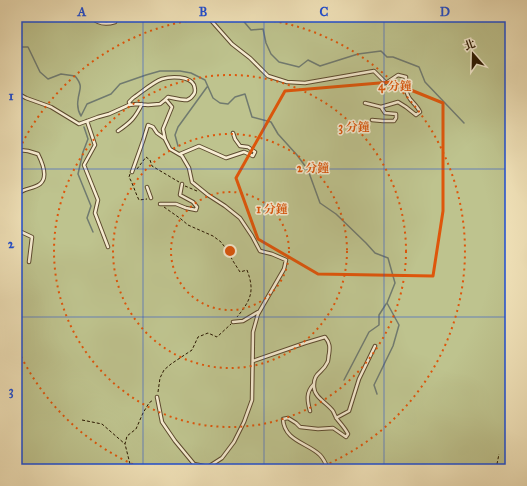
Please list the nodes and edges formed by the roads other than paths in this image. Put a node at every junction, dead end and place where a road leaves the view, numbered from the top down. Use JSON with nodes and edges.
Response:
{"nodes":[{"id":1,"x":91,"y":17,"type":"edge"},
{"id":2,"x":208,"y":17,"type":"edge"},
{"id":3,"x":115,"y":22,"type":"dead end"},
{"id":4,"x":17,"y":93,"type":"edge"},
{"id":5,"x":165,"y":100,"type":"junction"},
{"id":6,"x":365,"y":103,"type":"dead end"},
{"id":7,"x":142,"y":104,"type":"junction"},
{"id":8,"x":130,"y":105,"type":"junction"},
{"id":9,"x":381,"y":108,"type":"junction"},
{"id":10,"x":372,"y":120,"type":"dead end"},
{"id":11,"x":87,"y":121,"type":"junction"},
{"id":12,"x":118,"y":131,"type":"dead end"},
{"id":13,"x":233,"y":134,"type":"dead end"},
{"id":14,"x":165,"y":139,"type":"junction"},
{"id":15,"x":17,"y":149,"type":"edge"},
{"id":16,"x":180,"y":154,"type":"junction"},
{"id":17,"x":132,"y":172,"type":"road end"},
{"id":18,"x":182,"y":184,"type":"road end"},
{"id":19,"x":147,"y":187,"type":"dead end"},
{"id":20,"x":17,"y":196,"type":"edge"},
{"id":21,"x":151,"y":198,"type":"road end"},
{"id":22,"x":160,"y":204,"type":"road end"},
{"id":23,"x":17,"y":230,"type":"edge"},
{"id":24,"x":108,"y":247,"type":"dead end"},
{"id":25,"x":29,"y":262,"type":"dead end"},
{"id":26,"x":260,"y":311,"type":"junction"},
{"id":27,"x":233,"y":322,"type":"road end"},
{"id":28,"x":375,"y":346,"type":"dead end"},
{"id":29,"x":253,"y":361,"type":"junction"},
{"id":30,"x":314,"y":383,"type":"junction"},
{"id":31,"x":157,"y":397,"type":"road end"},
{"id":32,"x":310,"y":411,"type":"dead end"},
{"id":33,"x":336,"y":418,"type":"junction"},
{"id":34,"x":328,"y":469,"type":"edge"}],
"edges":[{"from":1,"to":3,"type":"lane"},
{"from":2,"to":9,"type":"lane"},
{"from":4,"to":11,"type":"lane"},
{"from":5,"to":7,"type":"lane"},
{"from":5,"to":8,"type":"lane"},
{"from":5,"to":14,"type":"lane"},
{"from":6,"to":9,"type":"lane"},
{"from":7,"to":8,"type":"lane"},
{"from":7,"to":12,"type":"lane"},
{"from":8,"to":11,"type":"lane"},
{"from":9,"to":10,"type":"lane"},
{"from":11,"to":24,"type":"lane"},
{"from":13,"to":16,"type":"lane"},
{"from":14,"to":16,"type":"lane"},
{"from":14,"to":17,"type":"lane"},
{"from":15,"to":20,"type":"lane"},
{"from":16,"to":26,"type":"lane"},
{"from":18,"to":22,"type":"lane"},
{"from":19,"to":21,"type":"lane"},
{"from":23,"to":25,"type":"lane"},
{"from":26,"to":27,"type":"lane"},
{"from":26,"to":29,"type":"lane"},
{"from":28,"to":33,"type":"lane"},
{"from":29,"to":30,"type":"lane"},
{"from":29,"to":31,"type":"lane"},
{"from":30,"to":32,"type":"lane"},
{"from":30,"to":33,"type":"lane"},
{"from":33,"to":34,"type":"lane"}]}
